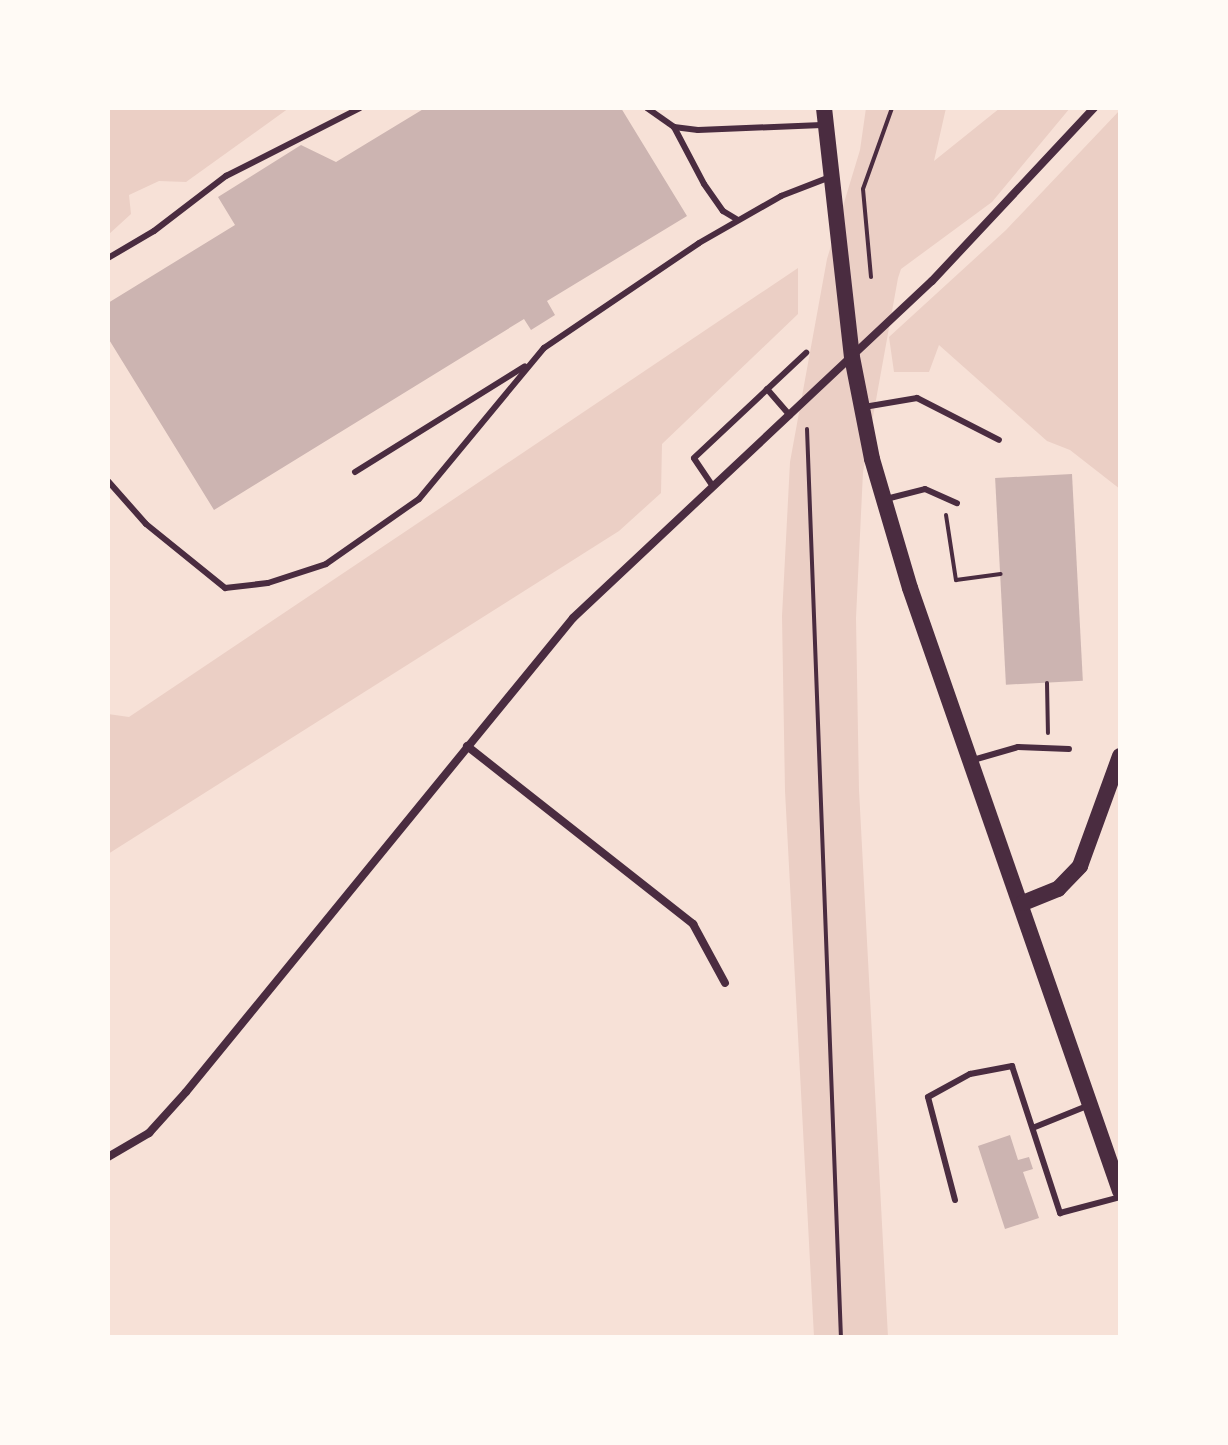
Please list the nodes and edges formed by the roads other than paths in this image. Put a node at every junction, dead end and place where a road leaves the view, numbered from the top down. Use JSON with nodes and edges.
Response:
{"nodes":[{"id":1,"x":360,"y":108,"type":"edge"},
{"id":2,"x":647,"y":108,"type":"edge"},
{"id":3,"x":1094,"y":108,"type":"edge"},
{"id":4,"x":825,"y":116,"type":"edge"},
{"id":5,"x":674,"y":127,"type":"junction"},
{"id":6,"x":832,"y":176,"type":"junction"},
{"id":7,"x":738,"y":220,"type":"junction"},
{"id":8,"x":108,"y":258,"type":"edge"},
{"id":9,"x":806,"y":353,"type":"dead end"},
{"id":10,"x":852,"y":357,"type":"junction"},
{"id":11,"x":531,"y":362,"type":"junction"},
{"id":12,"x":767,"y":389,"type":"junction"},
{"id":13,"x":860,"y":408,"type":"junction"},
{"id":14,"x":790,"y":415,"type":"junction"},
{"id":15,"x":999,"y":440,"type":"dead end"},
{"id":16,"x":355,"y":472,"type":"dead end"},
{"id":17,"x":108,"y":481,"type":"edge"},
{"id":18,"x":712,"y":485,"type":"junction"},
{"id":19,"x":883,"y":499,"type":"junction"},
{"id":20,"x":957,"y":503,"type":"dead end"},
{"id":21,"x":467,"y":746,"type":"junction"},
{"id":22,"x":1069,"y":749,"type":"dead end"},
{"id":23,"x":1120,"y":756,"type":"edge"},
{"id":24,"x":970,"y":761,"type":"junction"},
{"id":25,"x":1023,"y":903,"type":"junction"},
{"id":26,"x":725,"y":983,"type":"dead end"},
{"id":27,"x":1090,"y":1105,"type":"junction"},
{"id":28,"x":1035,"y":1127,"type":"junction"},
{"id":29,"x":108,"y":1157,"type":"edge"},
{"id":30,"x":1120,"y":1194,"type":"edge"},
{"id":31,"x":955,"y":1200,"type":"dead end"}],
"edges":[{"from":1,"to":8,"type":"lane"},
{"from":2,"to":5,"type":"lane"},
{"from":3,"to":10,"type":"street"},
{"from":4,"to":5,"type":"lane"},
{"from":4,"to":6,"type":"main road"},
{"from":5,"to":7,"type":"lane"},
{"from":6,"to":7,"type":"lane"},
{"from":6,"to":10,"type":"main road"},
{"from":7,"to":11,"type":"lane"},
{"from":9,"to":12,"type":"lane"},
{"from":10,"to":13,"type":"main road"},
{"from":10,"to":14,"type":"street"},
{"from":11,"to":16,"type":"lane"},
{"from":11,"to":17,"type":"lane"},
{"from":12,"to":14,"type":"lane"},
{"from":12,"to":18,"type":"lane"},
{"from":13,"to":15,"type":"lane"},
{"from":13,"to":19,"type":"main road"},
{"from":14,"to":18,"type":"street"},
{"from":18,"to":21,"type":"street"},
{"from":19,"to":20,"type":"lane"},
{"from":19,"to":24,"type":"main road"},
{"from":21,"to":26,"type":"street"},
{"from":21,"to":29,"type":"street"},
{"from":22,"to":24,"type":"lane"},
{"from":23,"to":25,"type":"main road"},
{"from":24,"to":25,"type":"main road"},
{"from":25,"to":27,"type":"main road"},
{"from":27,"to":28,"type":"lane"},
{"from":27,"to":30,"type":"main road"},
{"from":28,"to":30,"type":"lane"},
{"from":28,"to":31,"type":"lane"}]}
